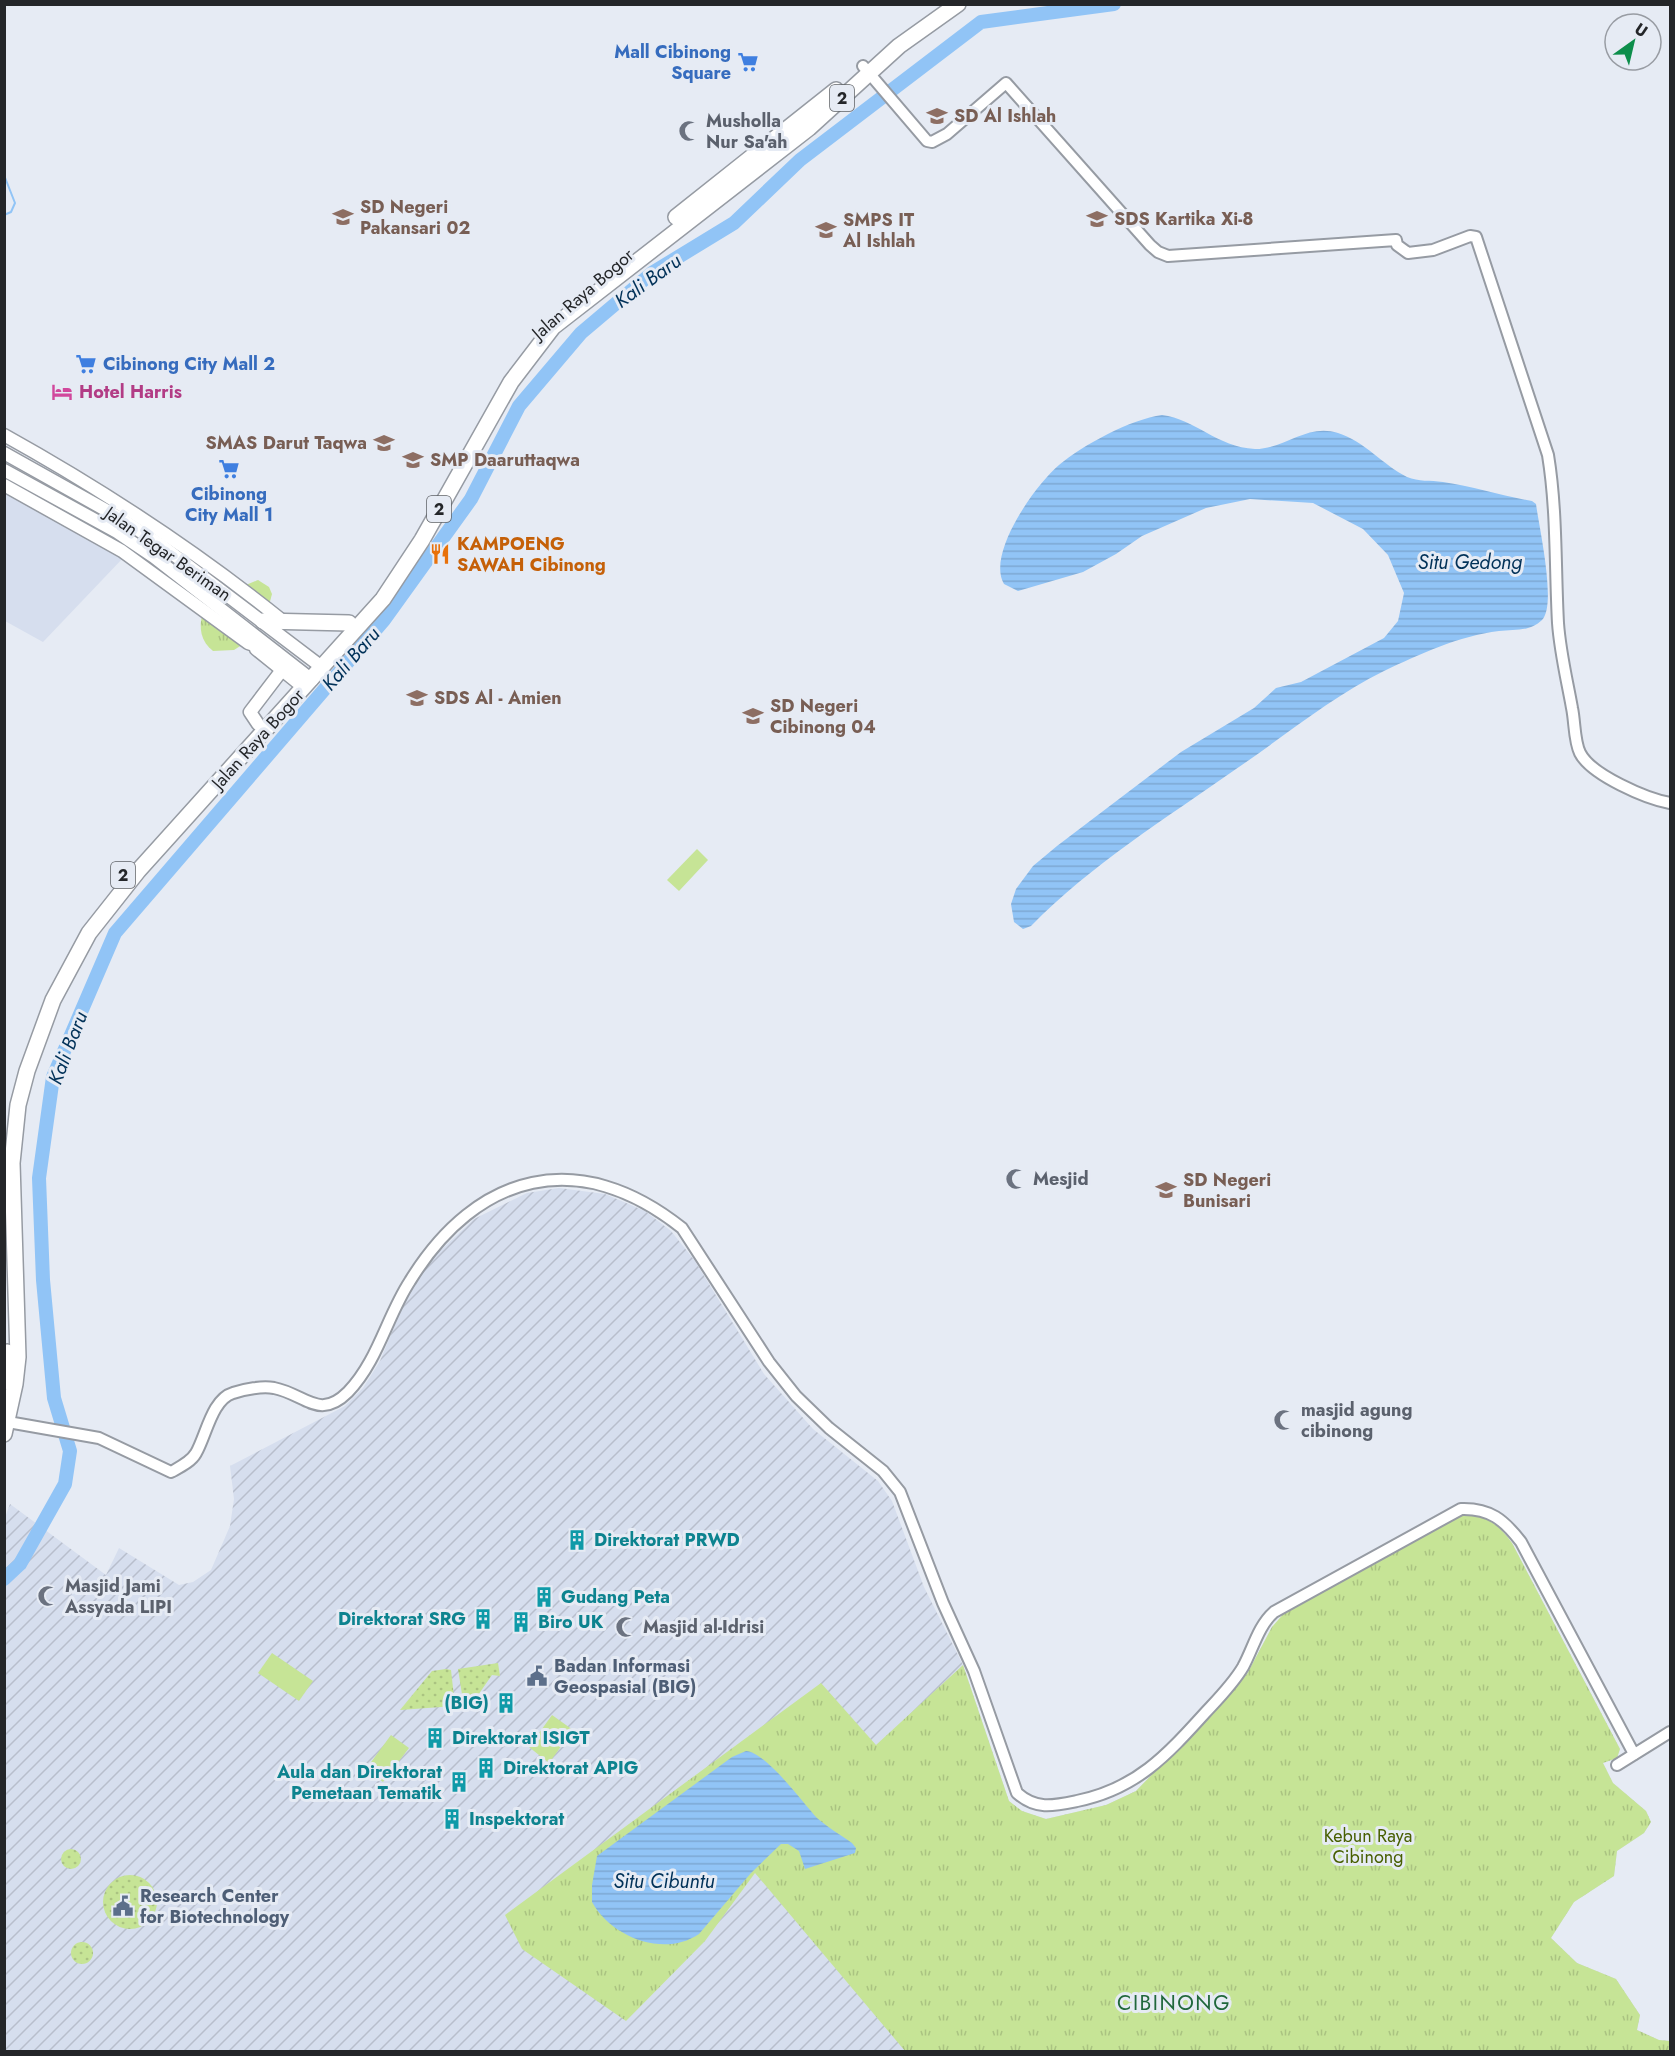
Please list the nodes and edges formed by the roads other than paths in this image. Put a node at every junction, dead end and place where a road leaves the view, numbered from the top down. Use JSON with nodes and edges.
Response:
{"nodes":[{"id":1,"x":937,"y":4,"type":"edge"},
{"id":2,"x":958,"y":4,"type":"edge"},
{"id":3,"x":867,"y":70,"type":"junction"},
{"id":4,"x":723,"y":187,"type":"junction"},
{"id":5,"x":4,"y":435,"type":"edge"},
{"id":6,"x":4,"y":453,"type":"edge"},
{"id":7,"x":4,"y":470,"type":"edge"},
{"id":8,"x":4,"y":485,"type":"edge"},
{"id":9,"x":226,"y":577,"type":"junction"},
{"id":10,"x":217,"y":586,"type":"junction"},
{"id":11,"x":263,"y":621,"type":"junction"},
{"id":12,"x":285,"y":622,"type":"junction"},
{"id":13,"x":350,"y":623,"type":"junction"},
{"id":14,"x":248,"y":643,"type":"junction"},
{"id":15,"x":281,"y":654,"type":"junction"},
{"id":16,"x":319,"y":664,"type":"junction"},
{"id":17,"x":282,"y":670,"type":"junction"},
{"id":18,"x":304,"y":679,"type":"junction"},
{"id":19,"x":258,"y":724,"type":"junction"},
{"id":20,"x":248,"y":743,"type":"junction"},
{"id":21,"x":1671,"y":803,"type":"edge"},
{"id":22,"x":23,"y":1070,"type":"junction"},
{"id":23,"x":4,"y":1133,"type":"edge"},
{"id":24,"x":4,"y":1247,"type":"edge"},
{"id":25,"x":4,"y":1382,"type":"edge"},
{"id":26,"x":6,"y":1428,"type":"edge"},
{"id":27,"x":1671,"y":1732,"type":"edge"},
{"id":28,"x":1634,"y":1754,"type":"junction"},
{"id":29,"x":1617,"y":1765,"type":"dead end"}],
"edges":[{"from":1,"to":3,"type":"highway","name":"Jalan Raya Bogor","number":"2"},
{"from":2,"to":3,"type":"highway","name":"Jalan Raya Bogor","number":"2"},
{"from":3,"to":4,"type":"highway","name":"Jalan Raya Bogor","number":"2"},
{"from":3,"to":21,"type":"street"},
{"from":4,"to":13,"type":"highway","name":"Jalan Raya Bogor","number":"2"},
{"from":4,"to":16,"type":"highway","name":"Jalan Raya Bogor","number":"2"},
{"from":5,"to":9,"type":"main road","name":"Jalan Tegar Beriman"},
{"from":6,"to":10,"type":"main road","name":"Jalan Tegar Beriman"},
{"from":7,"to":15,"type":"main road","name":"Jalan Tegar Beriman"},
{"from":8,"to":14,"type":"main road","name":"Jalan Tegar Beriman"},
{"from":9,"to":10,"type":"main road"},
{"from":9,"to":12,"type":"main road","name":"Jalan Tegar Beriman"},
{"from":10,"to":11,"type":"main road","name":"Jalan Tegar Beriman"},
{"from":11,"to":12,"type":"highway"},
{"from":11,"to":16,"type":"main road","name":"Jalan Tegar Beriman"},
{"from":12,"to":13,"type":"highway"},
{"from":13,"to":16,"type":"highway","name":"Jalan Raya Bogor","number":"2"},
{"from":14,"to":15,"type":"main road","name":"Jalan Tegar Beriman"},
{"from":14,"to":17,"type":"main road"},
{"from":15,"to":18,"type":"main road","name":"Jalan Tegar Beriman"},
{"from":16,"to":18,"type":"highway","name":"Jalan Raya Bogor","number":"2"},
{"from":17,"to":18,"type":"main road"},
{"from":17,"to":19,"type":"main road"},
{"from":18,"to":19,"type":"highway","name":"Jalan Raya Bogor","number":"2"},
{"from":18,"to":20,"type":"highway","name":"Jalan Raya Bogor","number":"2"},
{"from":19,"to":20,"type":"highway","name":"Jalan Raya Bogor","number":"2"},
{"from":20,"to":22,"type":"highway","name":"Jalan Raya Bogor","number":"2"},
{"from":22,"to":23,"type":"highway","name":"Jalan Raya Bogor","number":"2"},
{"from":22,"to":26,"type":"highway","name":"Jalan Raya Bogor","number":"2"},
{"from":24,"to":25,"type":"highway"},
{"from":26,"to":28,"type":"street"},
{"from":27,"to":28,"type":"street"},
{"from":28,"to":29,"type":"street"}]}
